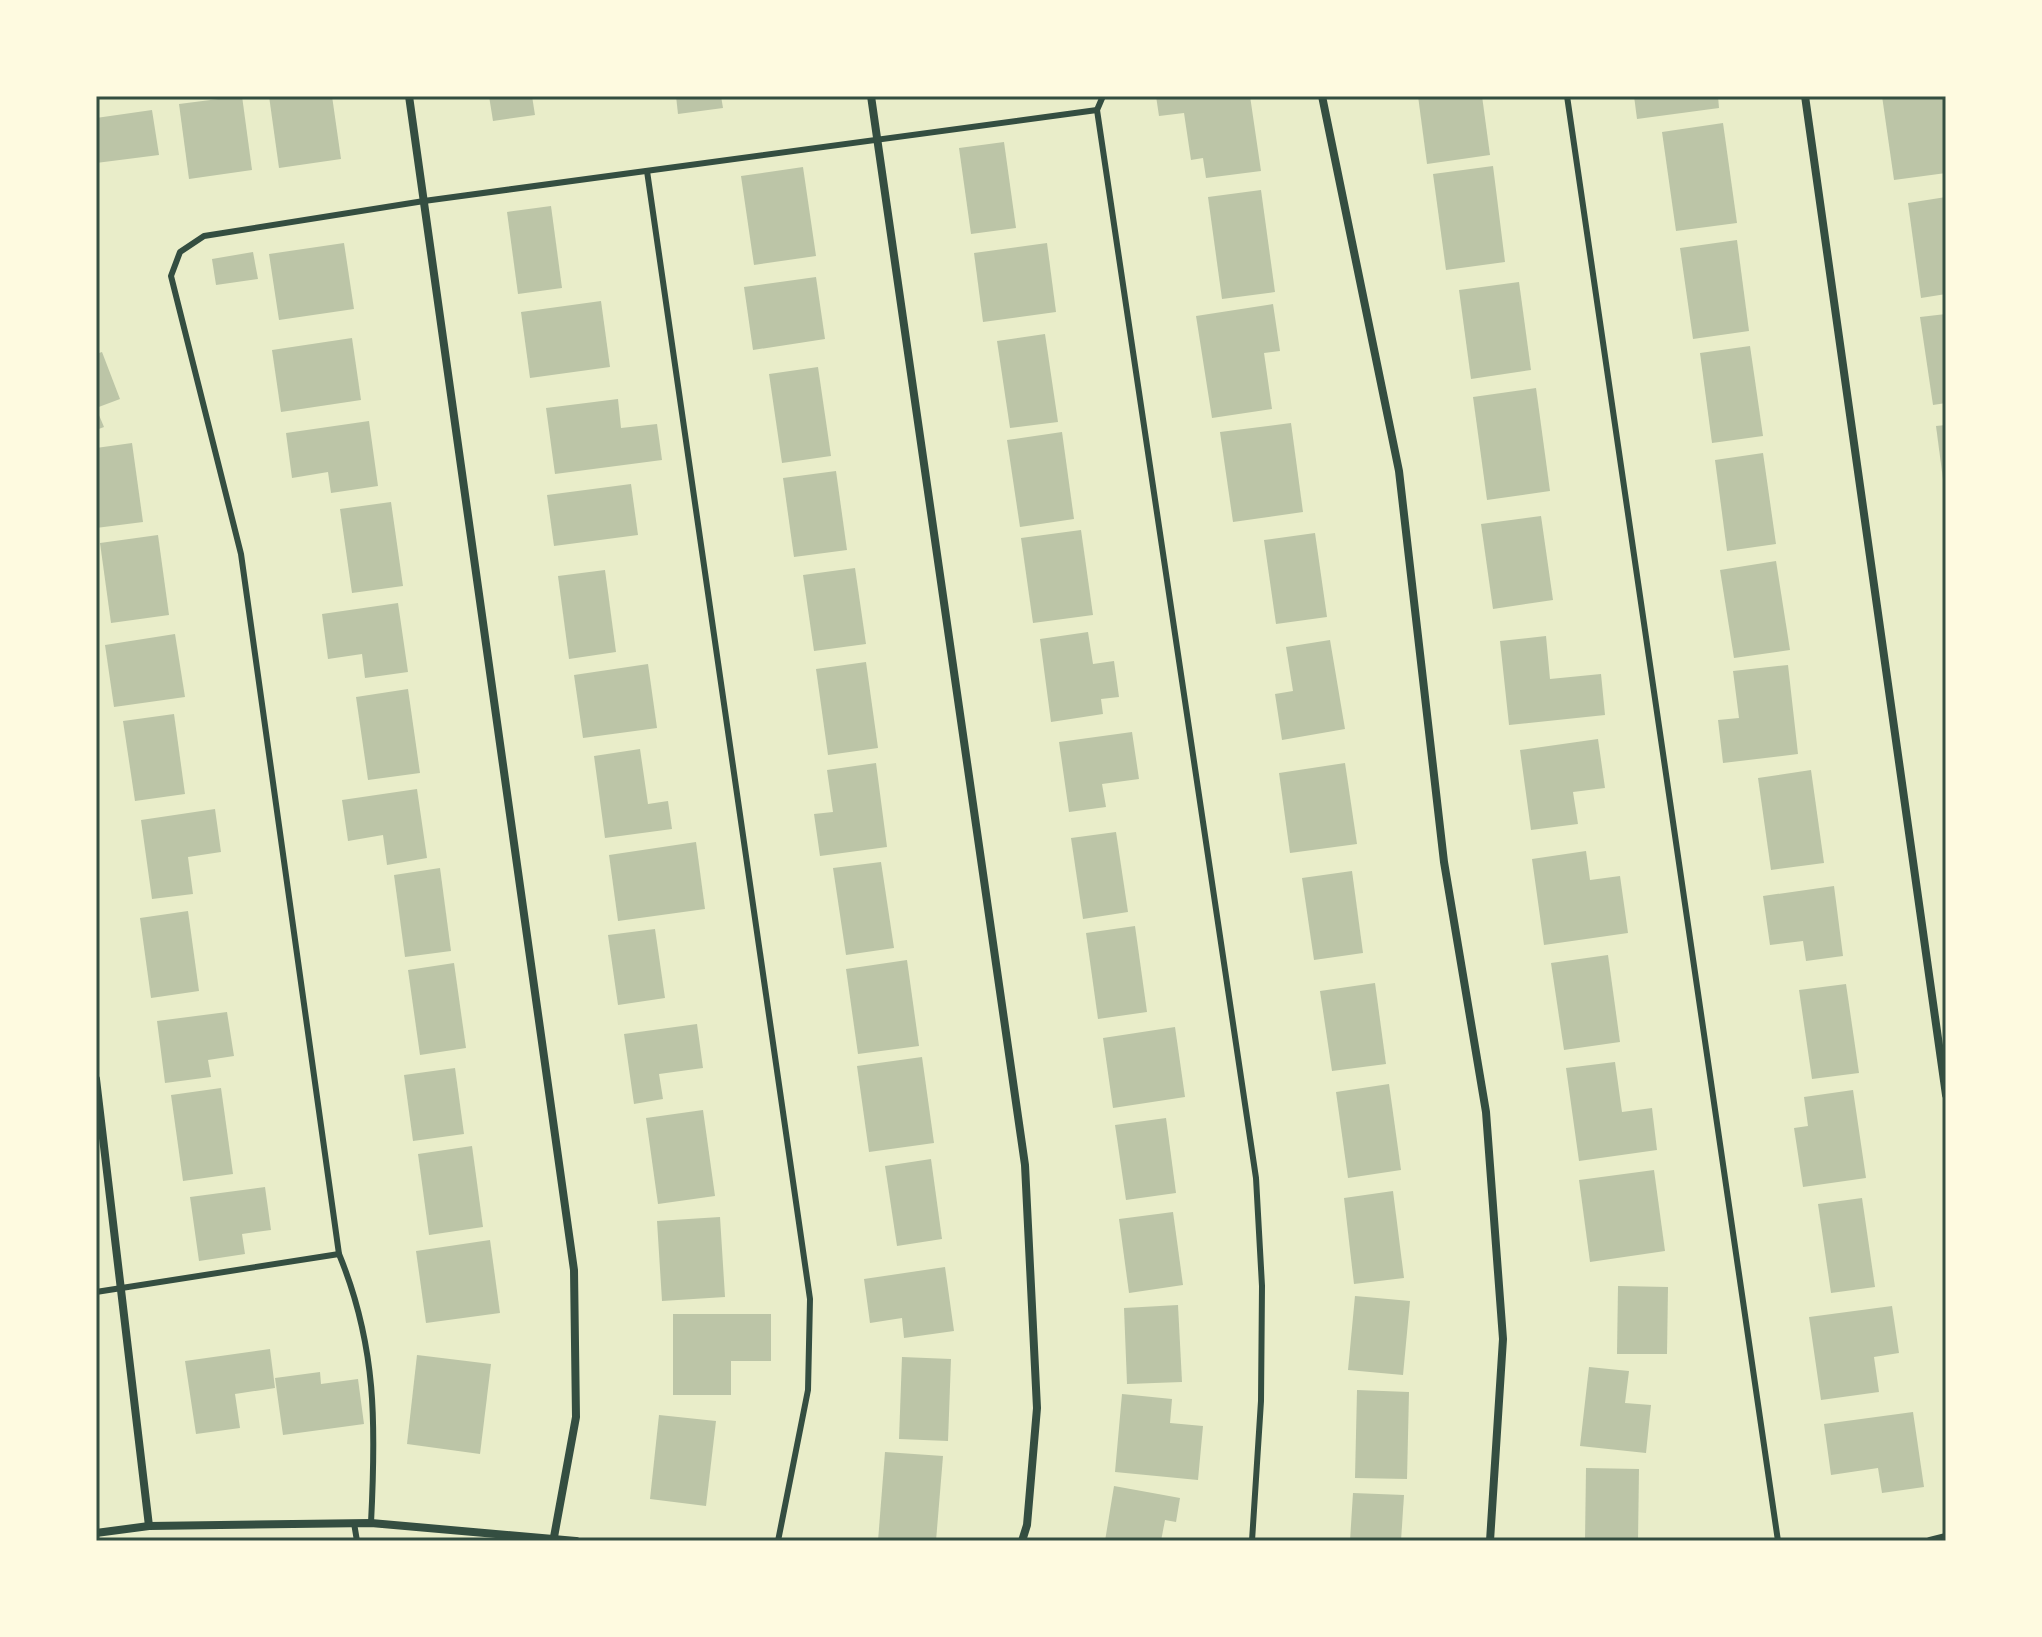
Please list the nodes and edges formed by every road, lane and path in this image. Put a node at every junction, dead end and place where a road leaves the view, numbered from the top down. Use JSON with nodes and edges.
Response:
{"nodes":[{"id":1,"x":409,"y":96,"type":"edge"},
{"id":2,"x":871,"y":96,"type":"edge"},
{"id":3,"x":1103,"y":96,"type":"edge"},
{"id":4,"x":1322,"y":96,"type":"edge"},
{"id":5,"x":1567,"y":96,"type":"edge"},
{"id":6,"x":1805,"y":96,"type":"edge"},
{"id":7,"x":1097,"y":110,"type":"junction"},
{"id":8,"x":877,"y":140,"type":"junction"},
{"id":9,"x":647,"y":171,"type":"junction"},
{"id":10,"x":424,"y":201,"type":"junction"},
{"id":11,"x":96,"y":1079,"type":"edge"},
{"id":12,"x":1946,"y":1095,"type":"edge"},
{"id":13,"x":339,"y":1254,"type":"junction"},
{"id":14,"x":120,"y":1289,"type":"junction"},
{"id":15,"x":96,"y":1292,"type":"edge"},
{"id":16,"x":354,"y":1523,"type":"junction"},
{"id":17,"x":371,"y":1523,"type":"junction"},
{"id":18,"x":149,"y":1526,"type":"junction"},
{"id":19,"x":96,"y":1533,"type":"edge"},
{"id":20,"x":554,"y":1537,"type":"junction"},
{"id":21,"x":1946,"y":1537,"type":"edge"},
{"id":22,"x":357,"y":1541,"type":"edge"},
{"id":23,"x":576,"y":1541,"type":"edge"},
{"id":24,"x":778,"y":1541,"type":"edge"},
{"id":25,"x":1022,"y":1541,"type":"edge"},
{"id":26,"x":1252,"y":1541,"type":"edge"},
{"id":27,"x":1490,"y":1541,"type":"edge"},
{"id":28,"x":1778,"y":1541,"type":"edge"},
{"id":29,"x":1930,"y":1541,"type":"edge"}],
"edges":[{"from":1,"to":10,"type":"street"},
{"from":2,"to":8,"type":"street"},
{"from":3,"to":7,"type":"lane"},
{"from":4,"to":27,"type":"street"},
{"from":5,"to":28,"type":"lane"},
{"from":6,"to":12,"type":"street"},
{"from":7,"to":8,"type":"lane"},
{"from":7,"to":26,"type":"lane"},
{"from":8,"to":9,"type":"lane"},
{"from":8,"to":25,"type":"street"},
{"from":9,"to":10,"type":"lane"},
{"from":9,"to":24,"type":"lane"},
{"from":10,"to":13,"type":"lane"},
{"from":10,"to":20,"type":"street"},
{"from":11,"to":14,"type":"street"},
{"from":13,"to":14,"type":"lane"},
{"from":13,"to":17,"type":"lane"},
{"from":14,"to":15,"type":"lane"},
{"from":14,"to":18,"type":"street"},
{"from":16,"to":17,"type":"street"},
{"from":16,"to":18,"type":"street"},
{"from":16,"to":22,"type":"lane"},
{"from":17,"to":20,"type":"street"},
{"from":18,"to":19,"type":"street"},
{"from":20,"to":23,"type":"street"},
{"from":21,"to":29,"type":"street"}]}
